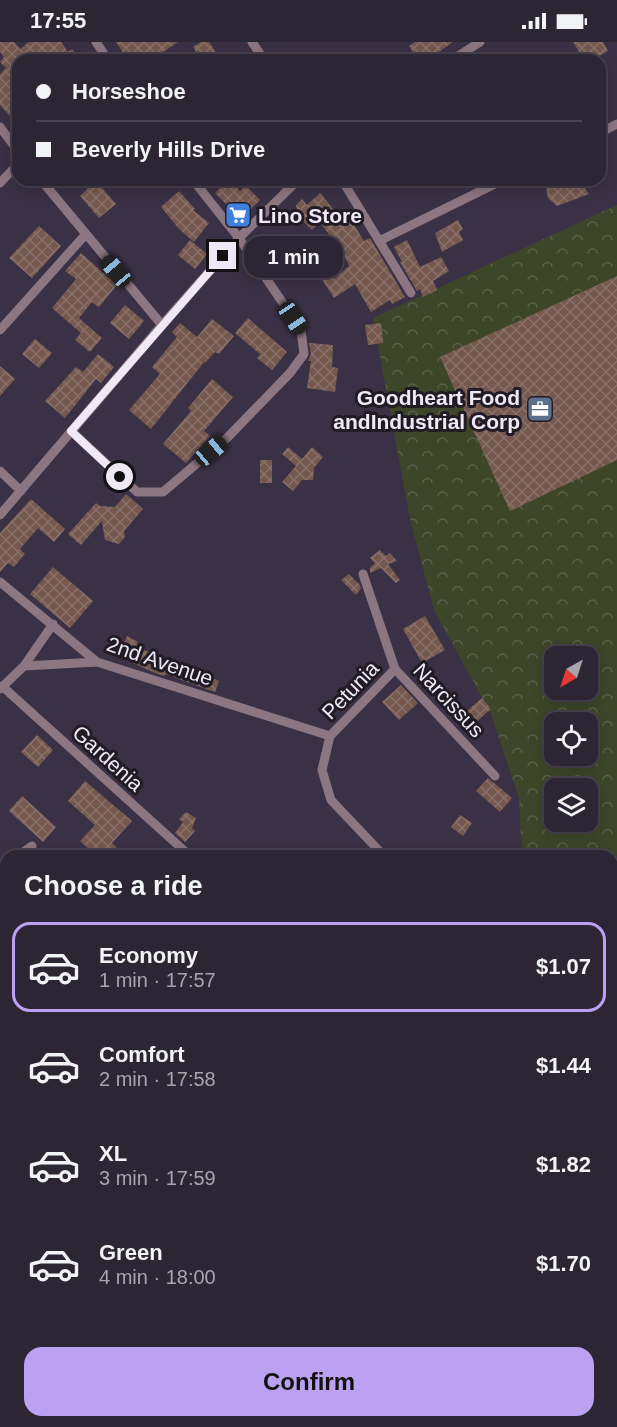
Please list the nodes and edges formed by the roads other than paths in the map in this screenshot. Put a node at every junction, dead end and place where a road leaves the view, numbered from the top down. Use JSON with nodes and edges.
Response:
{"nodes":[{"id":1,"x":480,"y":42,"type":"edge"},
{"id":2,"x":461,"y":54,"type":"edge"},
{"id":3,"x":0,"y":127,"type":"edge"},
{"id":4,"x":12,"y":143,"type":"edge"},
{"id":5,"x":12,"y":170,"type":"edge"},
{"id":6,"x":0,"y":183,"type":"edge"},
{"id":7,"x":46,"y":186,"type":"edge"},
{"id":8,"x":198,"y":186,"type":"edge"},
{"id":9,"x":292,"y":186,"type":"edge"},
{"id":10,"x":346,"y":186,"type":"edge"},
{"id":11,"x":491,"y":186,"type":"edge"},
{"id":12,"x":85,"y":235,"type":"junction"},
{"id":13,"x":239,"y":238,"type":"junction"},
{"id":14,"x":379,"y":241,"type":"junction"},
{"id":15,"x":411,"y":293,"type":"dead end"},
{"id":16,"x":162,"y":324,"type":"junction"},
{"id":17,"x":0,"y":330,"type":"edge"},
{"id":18,"x":71,"y":431,"type":"junction"},
{"id":19,"x":0,"y":471,"type":"edge"},
{"id":20,"x":21,"y":491,"type":"junction"},
{"id":21,"x":0,"y":515,"type":"edge"},
{"id":22,"x":363,"y":574,"type":"dead end"},
{"id":23,"x":0,"y":582,"type":"edge"},
{"id":24,"x":53,"y":624,"type":"junction"},
{"id":25,"x":98,"y":662,"type":"junction"},
{"id":26,"x":24,"y":666,"type":"junction"},
{"id":27,"x":395,"y":669,"type":"junction"},
{"id":28,"x":1,"y":687,"type":"edge"},
{"id":29,"x":330,"y":736,"type":"junction"},
{"id":30,"x":495,"y":776,"type":"dead end"},
{"id":31,"x":32,"y":846,"type":"dead end"},
{"id":32,"x":26,"y":850,"type":"edge"},
{"id":33,"x":181,"y":850,"type":"edge"},
{"id":34,"x":378,"y":850,"type":"edge"}],
"edges":[{"from":1,"to":2,"type":"street"},
{"from":3,"to":4,"type":"street"},
{"from":5,"to":6,"type":"street"},
{"from":7,"to":12,"type":"street"},
{"from":8,"to":13,"type":"street"},
{"from":9,"to":13,"type":"street"},
{"from":10,"to":14,"type":"street"},
{"from":11,"to":14,"type":"street"},
{"from":12,"to":16,"type":"street"},
{"from":12,"to":17,"type":"street"},
{"from":13,"to":16,"type":"street"},
{"from":13,"to":18,"type":"street"},
{"from":14,"to":15,"type":"street"},
{"from":16,"to":18,"type":"street"},
{"from":18,"to":20,"type":"street"},
{"from":19,"to":20,"type":"street"},
{"from":20,"to":21,"type":"street"},
{"from":22,"to":27,"type":"street","name":"Narcissus"},
{"from":23,"to":24,"type":"street","name":"2nd Avenue"},
{"from":24,"to":25,"type":"street","name":"2nd Avenue"},
{"from":24,"to":26,"type":"street"},
{"from":25,"to":26,"type":"street"},
{"from":25,"to":29,"type":"street","name":"2nd Avenue"},
{"from":26,"to":28,"type":"street"},
{"from":27,"to":29,"type":"street","name":"Petunia"},
{"from":27,"to":30,"type":"street","name":"Narcissus"},
{"from":28,"to":33,"type":"street","name":"Gardenia"},
{"from":29,"to":34,"type":"street","name":"Petunia"},
{"from":31,"to":32,"type":"street"}]}
